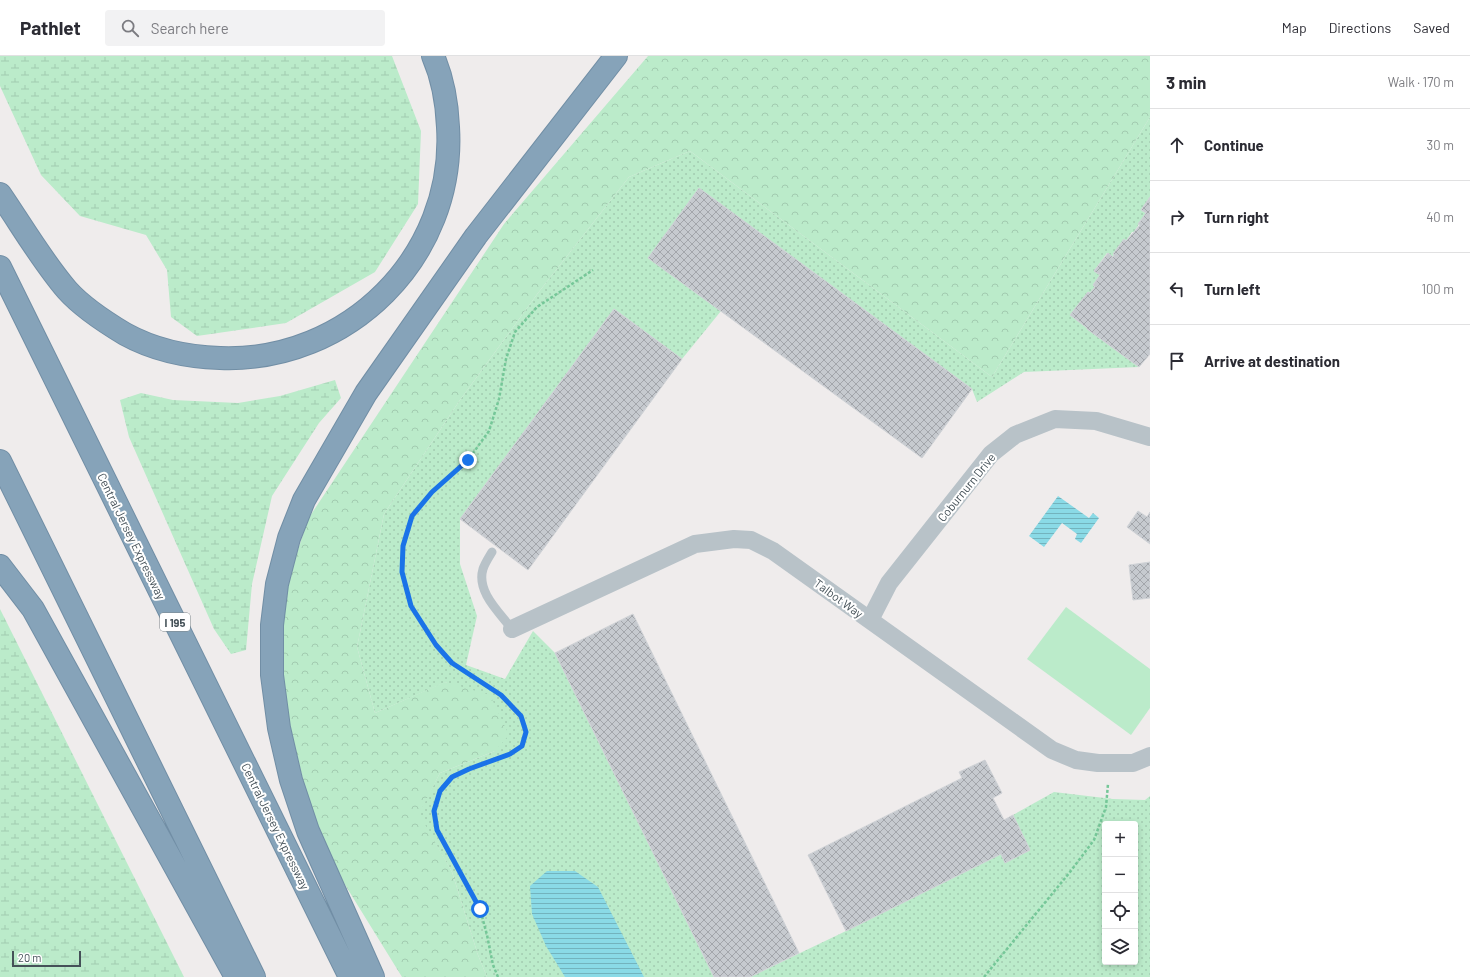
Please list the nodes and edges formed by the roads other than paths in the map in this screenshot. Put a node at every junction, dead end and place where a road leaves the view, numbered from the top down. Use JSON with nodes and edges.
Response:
{"nodes":[{"id":1,"x":433,"y":56,"type":"edge"},
{"id":2,"x":616,"y":56,"type":"edge"},
{"id":3,"x":0,"y":194,"type":"edge"},
{"id":4,"x":0,"y":267,"type":"edge"},
{"id":5,"x":1150,"y":438,"type":"edge"},
{"id":6,"x":0,"y":461,"type":"edge"},
{"id":7,"x":492,"y":552,"type":"dead end"},
{"id":8,"x":0,"y":566,"type":"edge"},
{"id":9,"x":870,"y":620,"type":"junction"},
{"id":10,"x":512,"y":629,"type":"joint"},
{"id":11,"x":1150,"y":756,"type":"edge"},
{"id":12,"x":236,"y":977,"type":"edge"},
{"id":13,"x":254,"y":977,"type":"edge"},
{"id":14,"x":350,"y":977,"type":"edge"},
{"id":15,"x":373,"y":977,"type":"edge"}],
"edges":[{"from":1,"to":3,"type":"highway"},
{"from":2,"to":15,"type":"highway"},
{"from":4,"to":14,"type":"highway","name":"Central Jersey Expressway","number":"I 195"},
{"from":5,"to":9,"type":"street","name":"Coburnurn Drive"},
{"from":6,"to":13,"type":"highway"},
{"from":7,"to":10,"type":"lane"},
{"from":8,"to":12,"type":"highway"},
{"from":9,"to":10,"type":"street","name":"Talbot Way"},
{"from":9,"to":11,"type":"street","name":"Talbot Way"}]}
